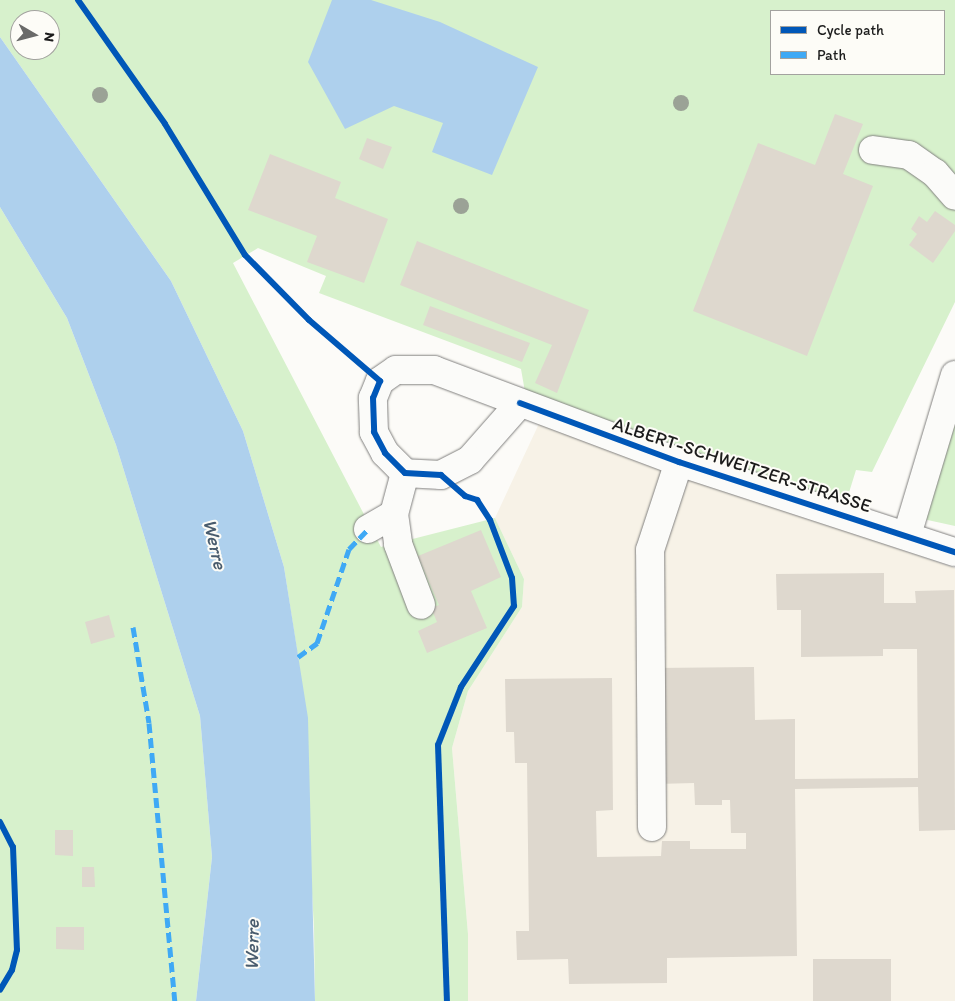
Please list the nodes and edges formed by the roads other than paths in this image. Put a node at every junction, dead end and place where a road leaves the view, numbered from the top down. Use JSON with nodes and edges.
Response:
{"nodes":[{"id":1,"x":873,"y":150,"type":"dead end"},
{"id":2,"x":955,"y":196,"type":"edge"},
{"id":3,"x":955,"y":375,"type":"edge"},
{"id":4,"x":520,"y":403,"type":"junction"},
{"id":5,"x":679,"y":462,"type":"junction"},
{"id":6,"x":405,"y":473,"type":"junction"},
{"id":7,"x":394,"y":514,"type":"junction"},
{"id":8,"x":368,"y":529,"type":"dead end"},
{"id":9,"x":906,"y":535,"type":"junction"},
{"id":10,"x":955,"y":552,"type":"edge"},
{"id":11,"x":422,"y":605,"type":"dead end"},
{"id":12,"x":652,"y":827,"type":"dead end"}],
"edges":[{"from":1,"to":2,"type":"street"},
{"from":3,"to":9,"type":"street"},
{"from":4,"to":5,"type":"street","name":"ALBERT-SCHWEITZER-STRASSE"},
{"from":4,"to":6,"type":"street"},
{"from":4,"to":6,"type":"street","name":"ALBERT-SCHWEITZER-STRASSE"},
{"from":5,"to":9,"type":"street","name":"ALBERT-SCHWEITZER-STRASSE"},
{"from":5,"to":12,"type":"street"},
{"from":6,"to":7,"type":"street"},
{"from":7,"to":8,"type":"street"},
{"from":7,"to":11,"type":"street"},
{"from":9,"to":10,"type":"street","name":"ALBERT-SCHWEITZER-STRASSE"}]}
